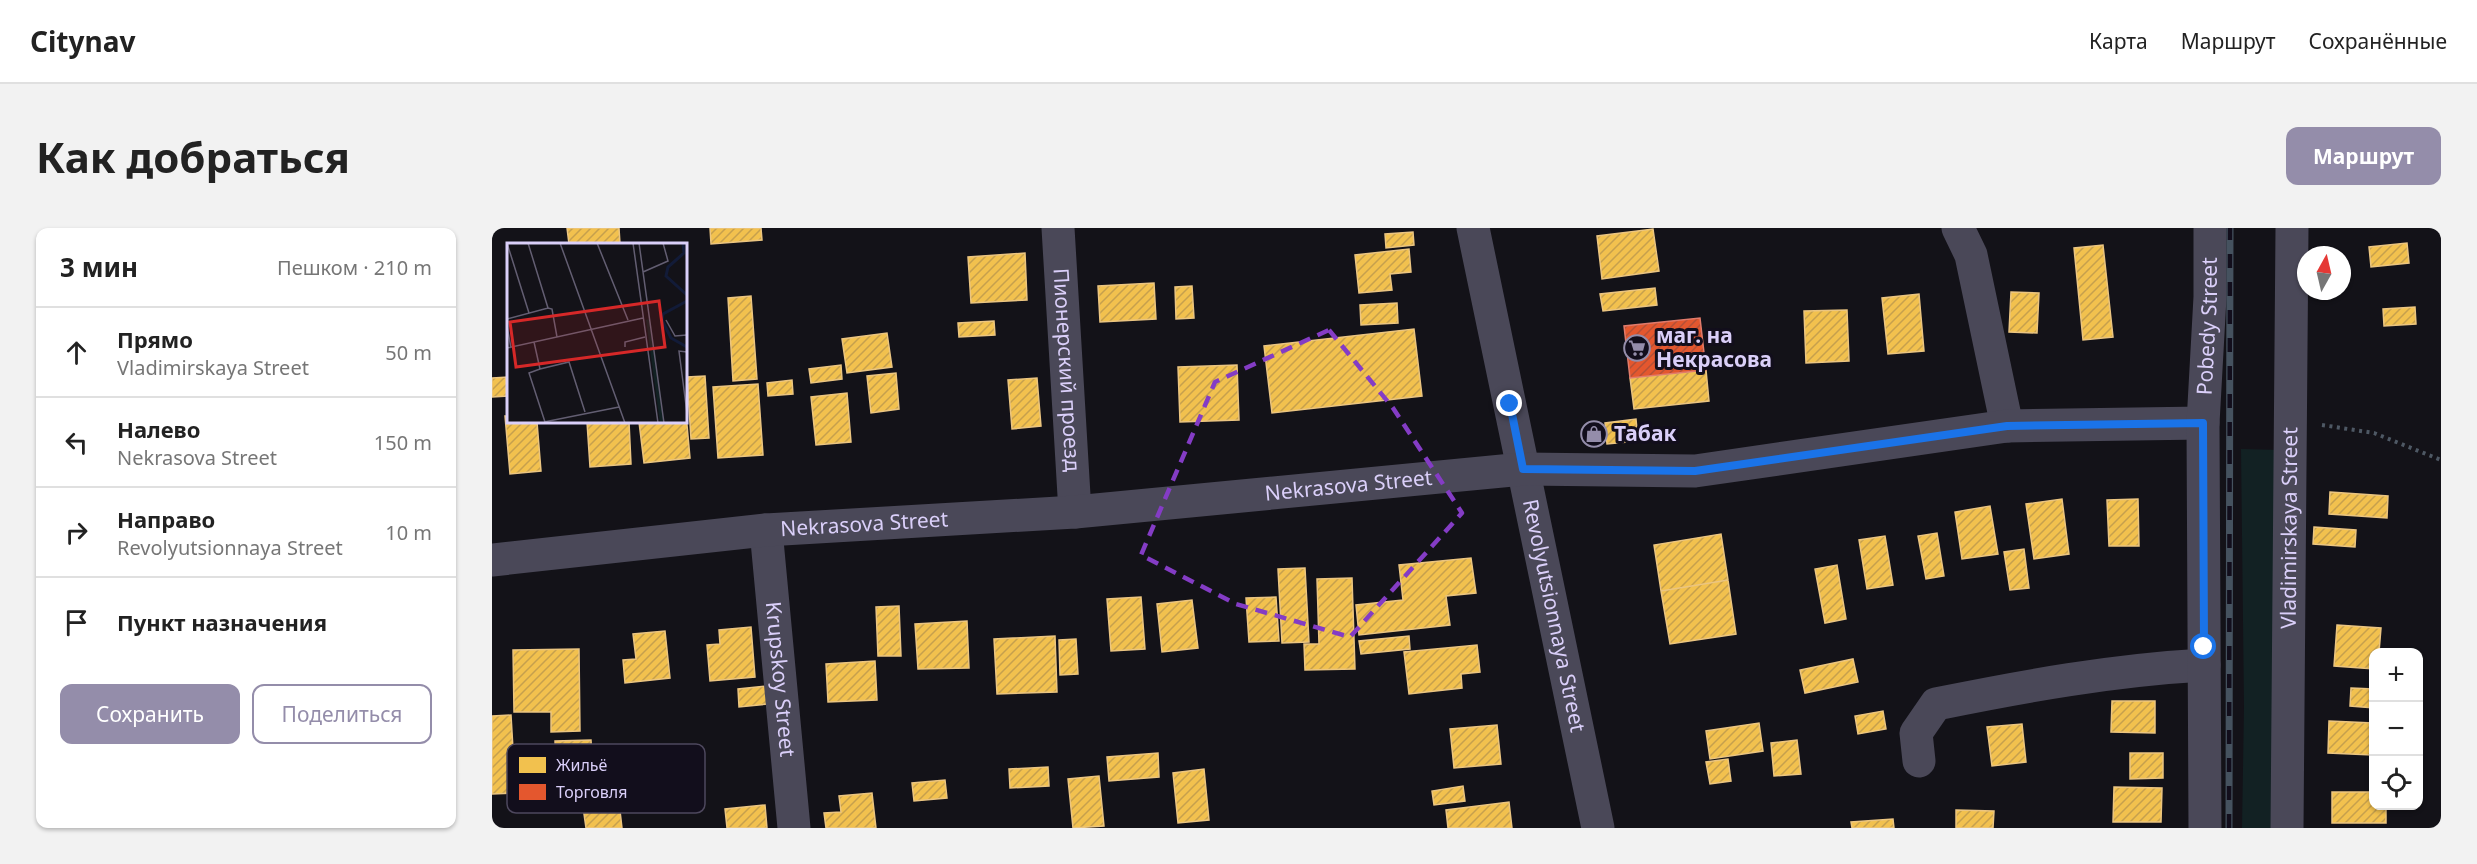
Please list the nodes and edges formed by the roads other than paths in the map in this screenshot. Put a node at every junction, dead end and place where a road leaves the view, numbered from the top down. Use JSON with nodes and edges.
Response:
{"nodes":[{"id":1,"x":1058,"y":228,"type":"edge"},
{"id":2,"x":1473,"y":228,"type":"edge"},
{"id":3,"x":1958,"y":228,"type":"edge"},
{"id":4,"x":2210,"y":228,"type":"edge"},
{"id":5,"x":2292,"y":228,"type":"edge"},
{"id":6,"x":2203,"y":423,"type":"junction"},
{"id":7,"x":2007,"y":426,"type":"junction"},
{"id":8,"x":1523,"y":469,"type":"junction"},
{"id":9,"x":1076,"y":512,"type":"junction"},
{"id":10,"x":766,"y":530,"type":"junction"},
{"id":11,"x":492,"y":560,"type":"edge"},
{"id":12,"x":2204,"y":665,"type":"junction"},
{"id":13,"x":1919,"y":761,"type":"dead end"},
{"id":14,"x":794,"y":828,"type":"edge"},
{"id":15,"x":1598,"y":828,"type":"edge"},
{"id":16,"x":2205,"y":828,"type":"edge"},
{"id":17,"x":2287,"y":828,"type":"edge"}],
"edges":[{"from":1,"to":9,"type":"street","name":"Пионерский проезд"},
{"from":2,"to":8,"type":"street","name":"Revolyutsionnaya Street"},
{"from":3,"to":7,"type":"street"},
{"from":4,"to":6,"type":"street","name":"Pobedy Street"},
{"from":5,"to":17,"type":"street","name":"Vladimirskaya Street"},
{"from":6,"to":7,"type":"street","name":"Nekrasova Street"},
{"from":6,"to":12,"type":"street"},
{"from":7,"to":8,"type":"street","name":"Nekrasova Street"},
{"from":8,"to":9,"type":"street","name":"Nekrasova Street"},
{"from":8,"to":15,"type":"street","name":"Revolyutsionnaya Street"},
{"from":9,"to":10,"type":"street","name":"Nekrasova Street"},
{"from":10,"to":11,"type":"street","name":"Nekrasova Street"},
{"from":10,"to":14,"type":"street","name":"Krupskoy Street"},
{"from":12,"to":13,"type":"street"},
{"from":12,"to":16,"type":"street"}]}
